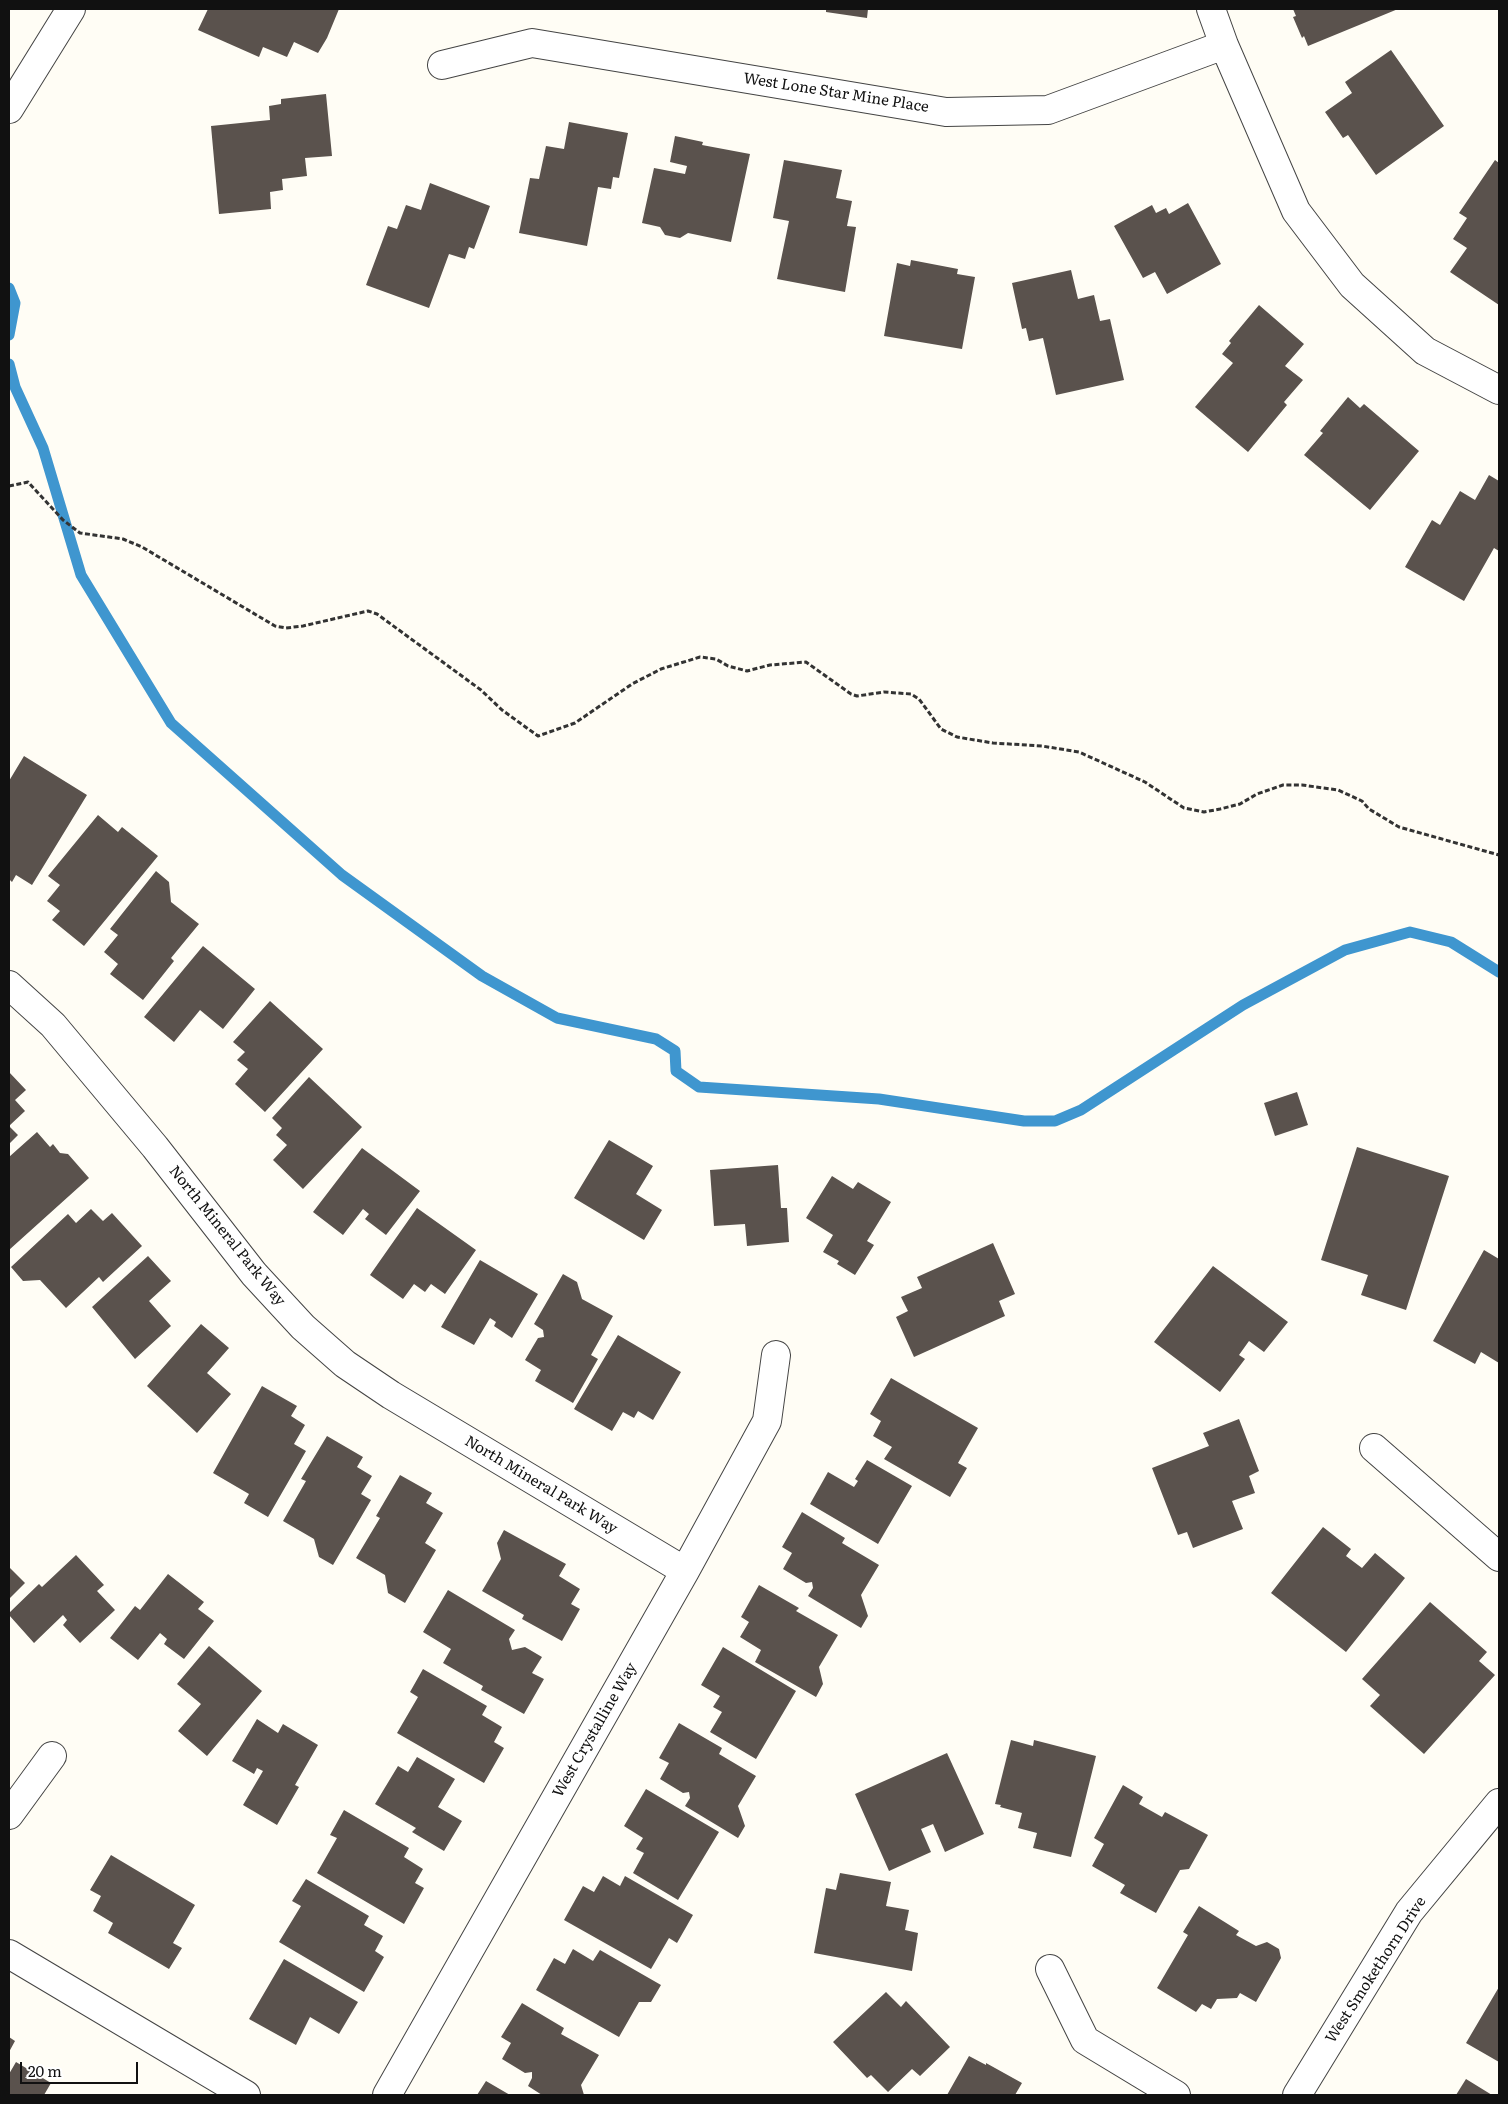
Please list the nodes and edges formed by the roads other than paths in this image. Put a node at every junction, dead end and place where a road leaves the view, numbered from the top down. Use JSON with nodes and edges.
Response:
{"nodes":[{"id":1,"x":72,"y":9,"type":"edge"},
{"id":2,"x":1211,"y":9,"type":"edge"},
{"id":3,"x":1224,"y":45,"type":"junction"},
{"id":4,"x":442,"y":65,"type":"dead end"},
{"id":5,"x":9,"y":109,"type":"edge"},
{"id":6,"x":1499,"y":390,"type":"edge"},
{"id":7,"x":9,"y":985,"type":"edge"},
{"id":8,"x":776,"y":1355,"type":"dead end"},
{"id":9,"x":1374,"y":1448,"type":"dead end"},
{"id":10,"x":1499,"y":1556,"type":"edge"},
{"id":11,"x":685,"y":1571,"type":"junction"},
{"id":12,"x":52,"y":1756,"type":"dead end"},
{"id":13,"x":1499,"y":1803,"type":"edge"},
{"id":14,"x":9,"y":1815,"type":"edge"},
{"id":15,"x":9,"y":1954,"type":"edge"},
{"id":16,"x":1050,"y":1969,"type":"dead end"},
{"id":17,"x":246,"y":2095,"type":"edge"},
{"id":18,"x":386,"y":2095,"type":"edge"},
{"id":19,"x":1176,"y":2095,"type":"edge"},
{"id":20,"x":1297,"y":2095,"type":"edge"}],
"edges":[{"from":1,"to":5,"type":"street"},
{"from":2,"to":3,"type":"street"},
{"from":3,"to":4,"type":"street","name":"West Lone Star Mine Place"},
{"from":3,"to":6,"type":"street"},
{"from":7,"to":11,"type":"street","name":"North Mineral Park Way"},
{"from":8,"to":11,"type":"street","name":"West Crystalline Way"},
{"from":9,"to":10,"type":"street"},
{"from":11,"to":18,"type":"street","name":"West Crystalline Way"},
{"from":12,"to":14,"type":"street"},
{"from":13,"to":20,"type":"street","name":"West Smokethorn Drive"},
{"from":15,"to":17,"type":"street"},
{"from":16,"to":19,"type":"street"}]}
